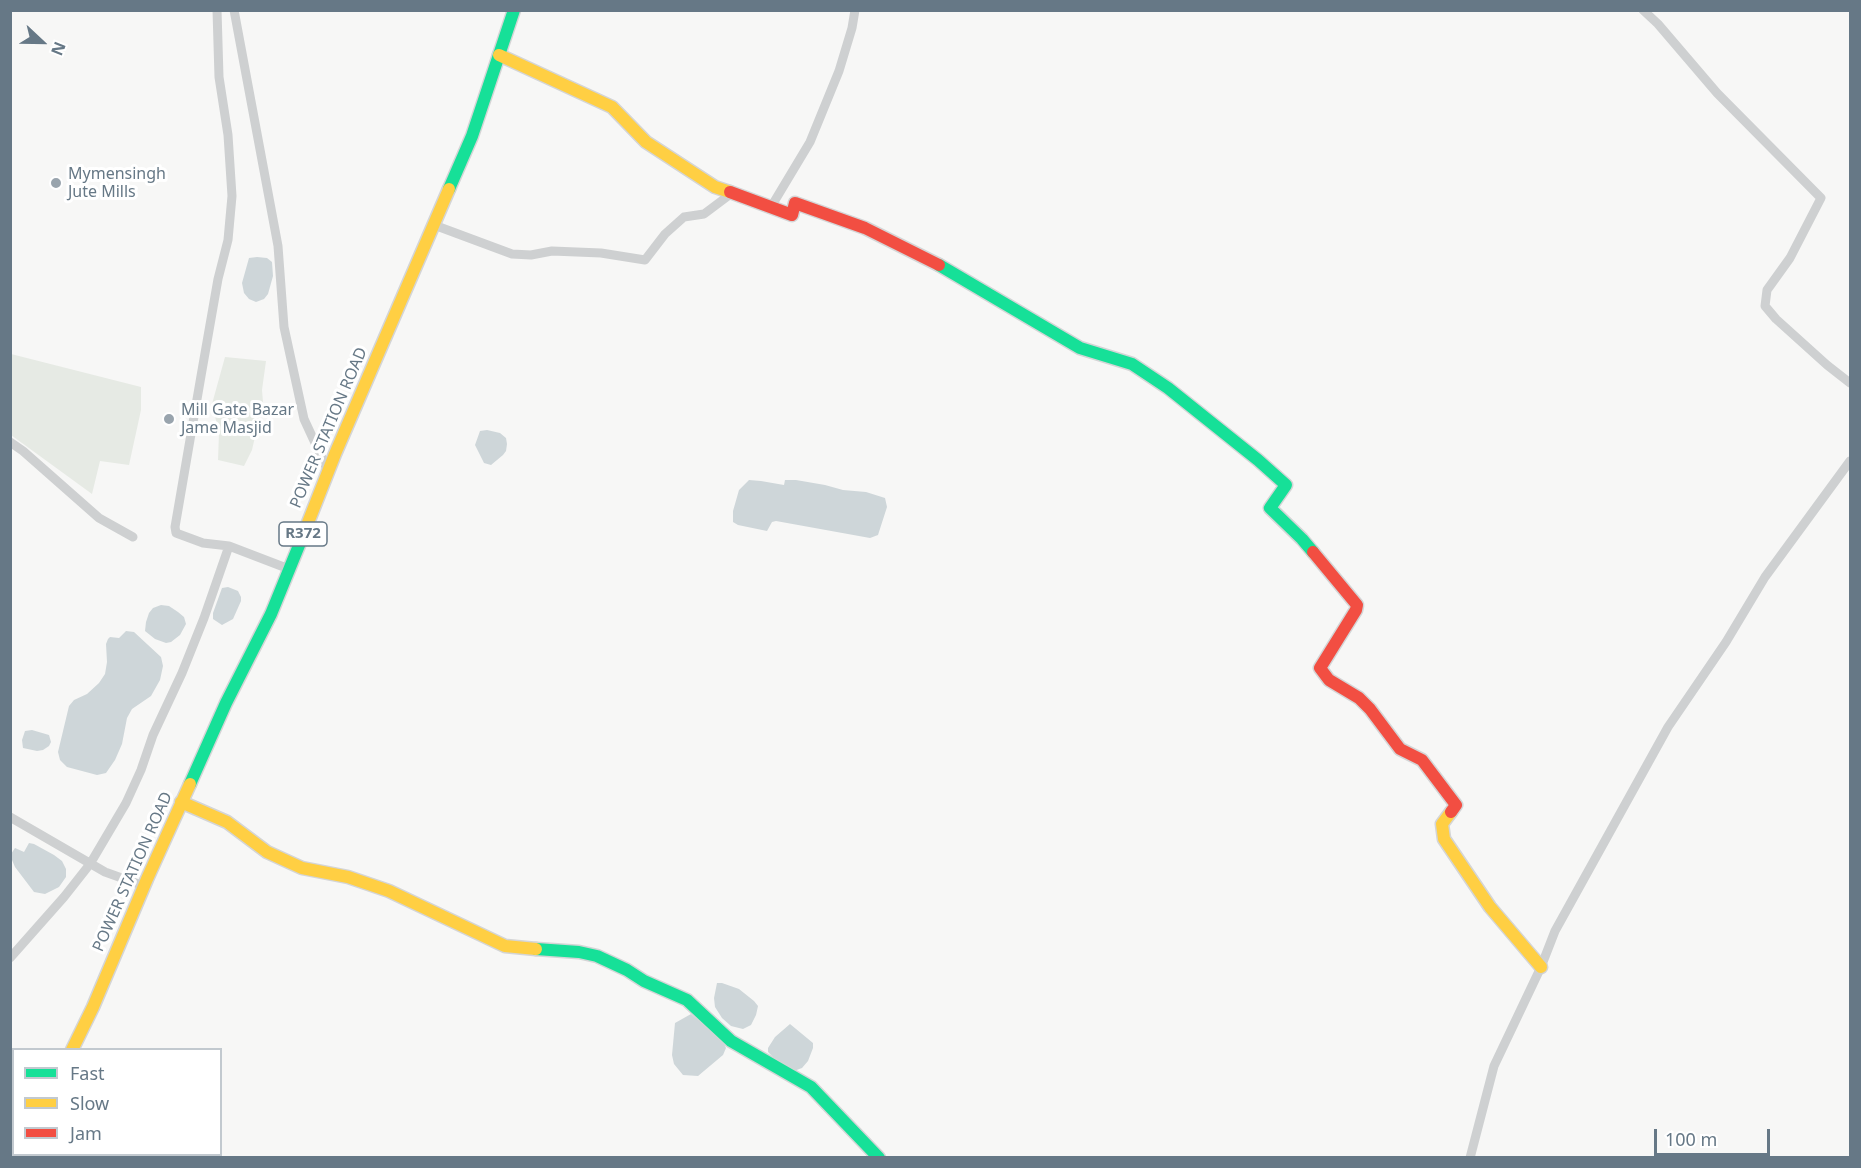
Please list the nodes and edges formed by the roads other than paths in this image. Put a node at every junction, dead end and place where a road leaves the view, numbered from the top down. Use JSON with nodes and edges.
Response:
{"nodes":[{"id":1,"x":217,"y":10,"type":"edge"},
{"id":2,"x":234,"y":10,"type":"edge"},
{"id":3,"x":514,"y":10,"type":"edge"},
{"id":4,"x":855,"y":10,"type":"edge"},
{"id":5,"x":1643,"y":10,"type":"edge"},
{"id":6,"x":499,"y":55,"type":"junction"},
{"id":7,"x":732,"y":193,"type":"junction"},
{"id":8,"x":771,"y":207,"type":"junction"},
{"id":9,"x":434,"y":225,"type":"junction"},
{"id":10,"x":1851,"y":383,"type":"edge"},
{"id":11,"x":10,"y":442,"type":"edge"},
{"id":12,"x":1851,"y":461,"type":"edge"},
{"id":13,"x":328,"y":471,"type":"junction"},
{"id":14,"x":133,"y":537,"type":"dead end"},
{"id":15,"x":229,"y":546,"type":"junction"},
{"id":16,"x":289,"y":569,"type":"junction"},
{"id":17,"x":181,"y":802,"type":"junction"},
{"id":18,"x":10,"y":817,"type":"edge"},
{"id":19,"x":90,"y":864,"type":"junction"},
{"id":20,"x":144,"y":886,"type":"junction"},
{"id":21,"x":10,"y":957,"type":"edge"},
{"id":22,"x":1541,"y":967,"type":"junction"},
{"id":23,"x":73,"y":1048,"type":"edge"},
{"id":24,"x":879,"y":1158,"type":"edge"},
{"id":25,"x":1470,"y":1158,"type":"edge"}],
"edges":[{"from":1,"to":15,"type":"street"},
{"from":2,"to":13,"type":"street"},
{"from":3,"to":6,"type":"street","name":"POWER STATION ROAD","number":"R372"},
{"from":4,"to":8,"type":"street"},
{"from":5,"to":10,"type":"street"},
{"from":6,"to":7,"type":"street"},
{"from":6,"to":9,"type":"street","name":"POWER STATION ROAD","number":"R372"},
{"from":7,"to":8,"type":"street"},
{"from":7,"to":9,"type":"street"},
{"from":8,"to":22,"type":"street"},
{"from":9,"to":13,"type":"street","name":"POWER STATION ROAD","number":"R372"},
{"from":11,"to":14,"type":"street"},
{"from":12,"to":22,"type":"street"},
{"from":13,"to":16,"type":"street","name":"POWER STATION ROAD","number":"R372"},
{"from":15,"to":16,"type":"street"},
{"from":15,"to":19,"type":"street"},
{"from":16,"to":17,"type":"street","name":"POWER STATION ROAD","number":"R372"},
{"from":17,"to":20,"type":"street","name":"POWER STATION ROAD","number":"R372"},
{"from":17,"to":24,"type":"street"},
{"from":18,"to":19,"type":"street"},
{"from":19,"to":20,"type":"street"},
{"from":19,"to":21,"type":"street"},
{"from":20,"to":23,"type":"street","name":"POWER STATION ROAD","number":"R372"},
{"from":22,"to":25,"type":"street"}]}
